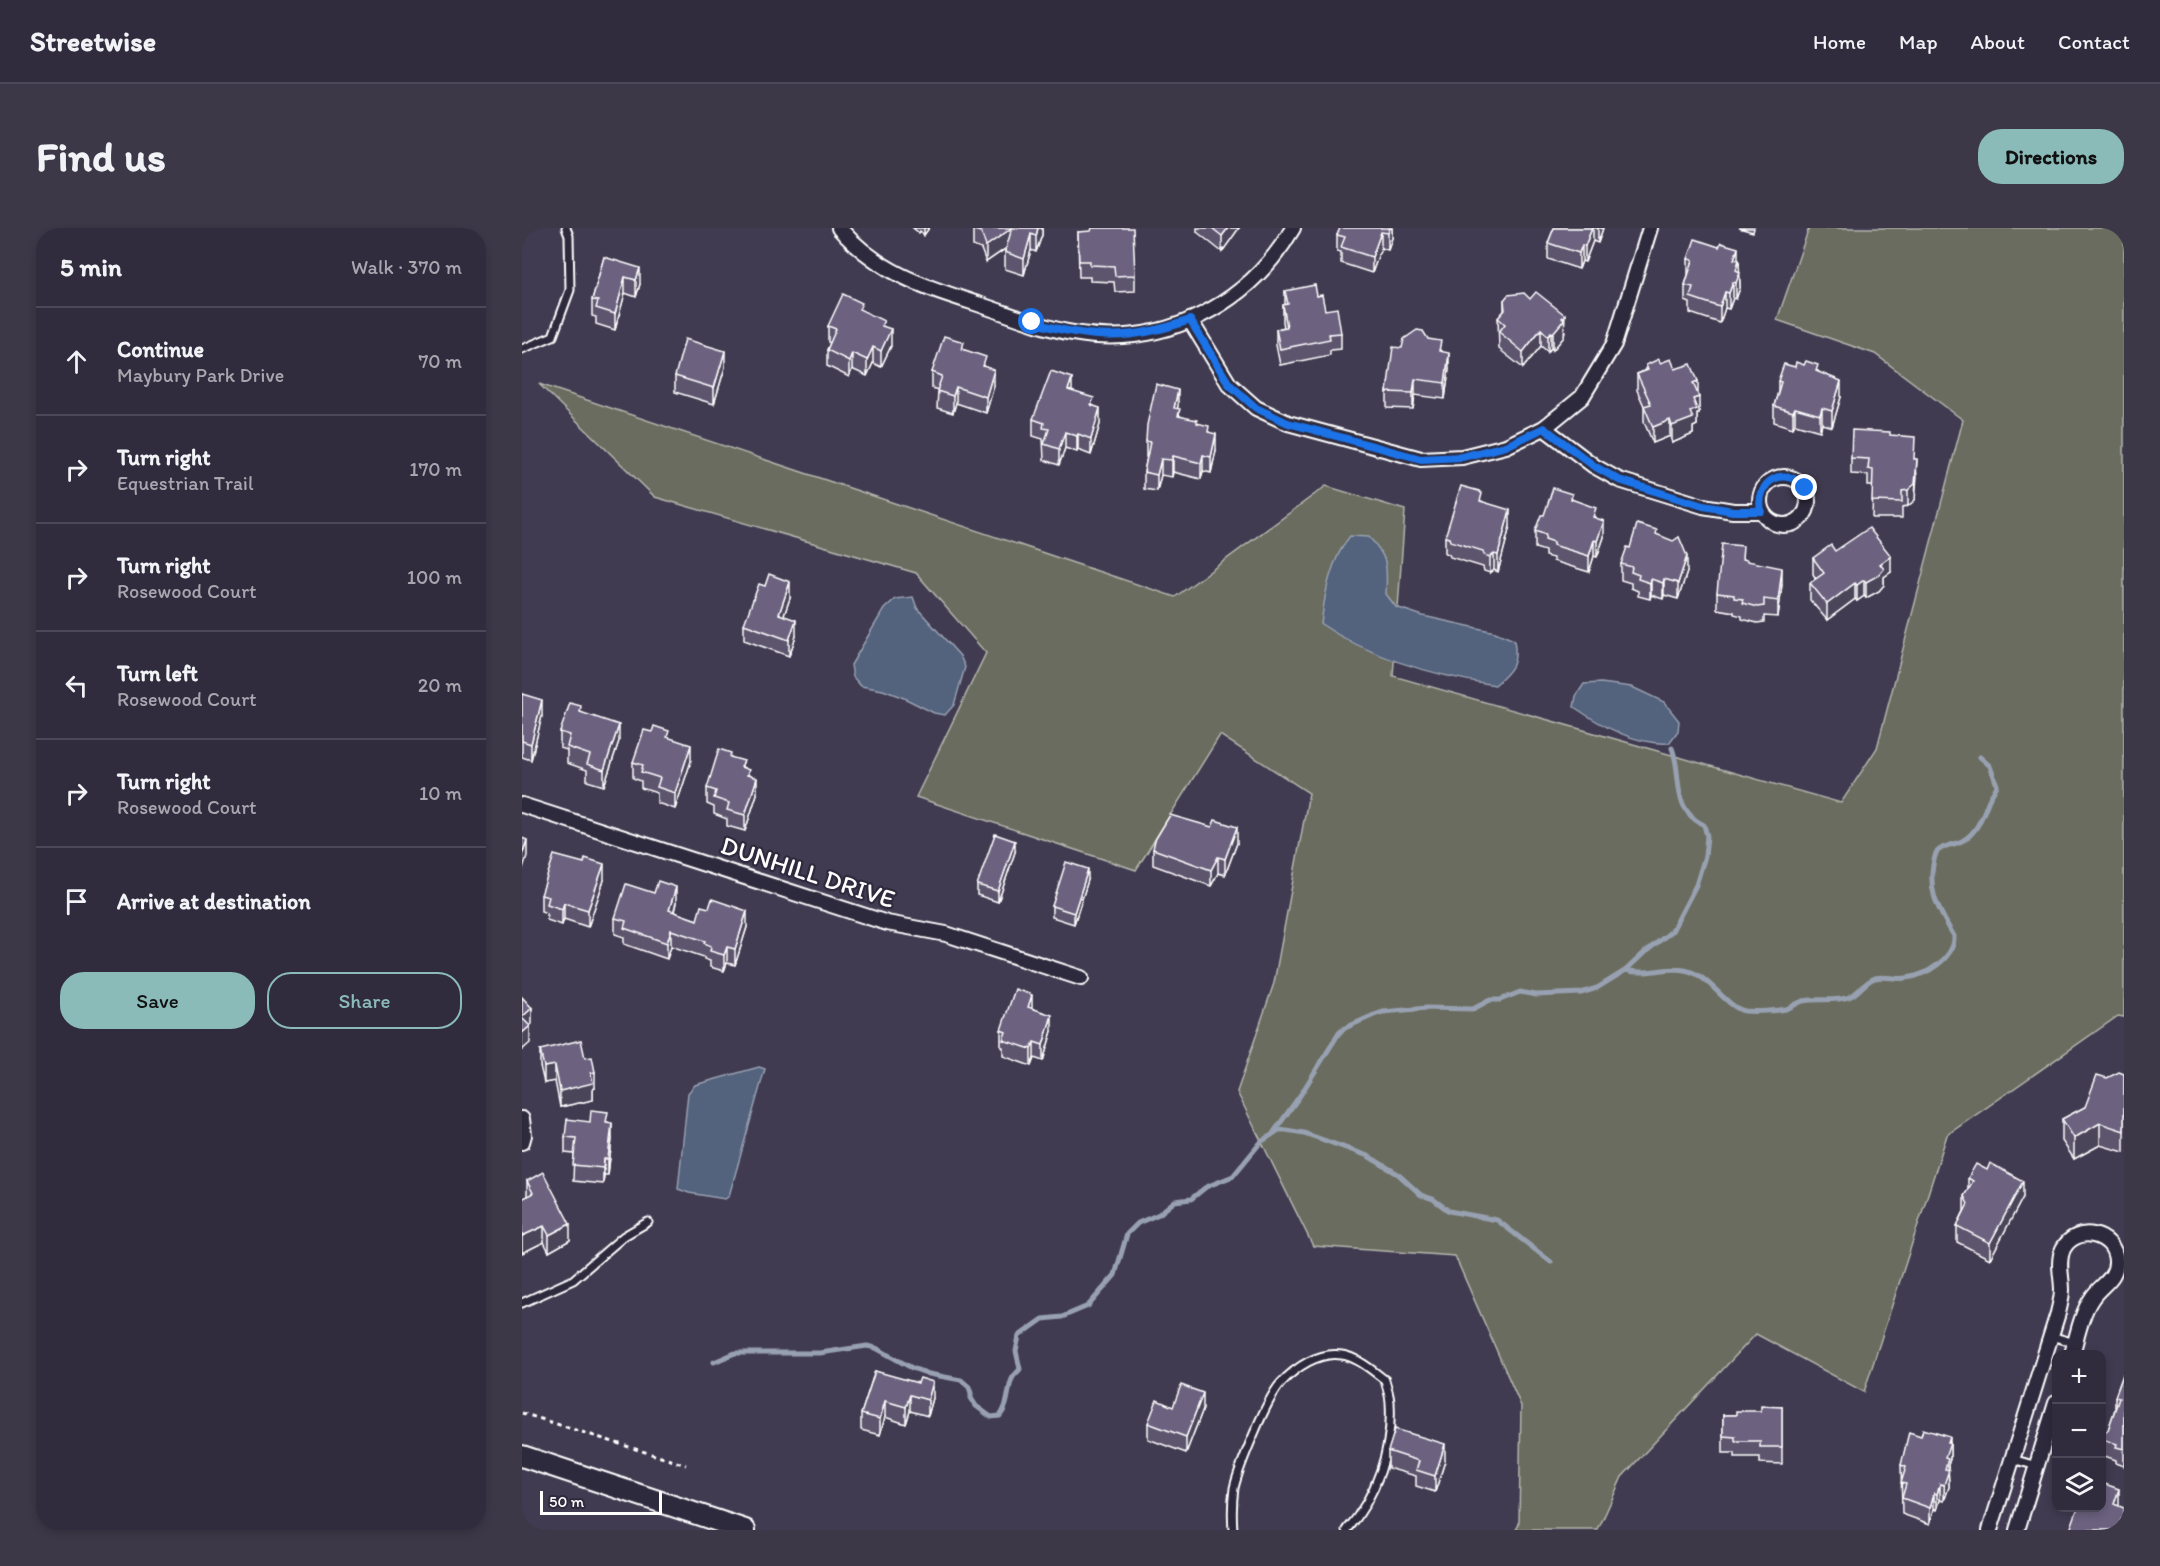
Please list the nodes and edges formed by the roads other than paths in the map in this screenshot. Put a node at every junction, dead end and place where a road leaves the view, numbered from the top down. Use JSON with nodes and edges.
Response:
{"nodes":[{"id":1,"x":566,"y":228,"type":"edge"},
{"id":2,"x":839,"y":228,"type":"edge"},
{"id":3,"x":1293,"y":228,"type":"edge"},
{"id":4,"x":1650,"y":228,"type":"edge"},
{"id":5,"x":1190,"y":320,"type":"junction"},
{"id":6,"x":522,"y":349,"type":"edge"},
{"id":7,"x":1544,"y":428,"type":"junction"},
{"id":8,"x":1761,"y":511,"type":"dead end"},
{"id":9,"x":522,"y":805,"type":"edge"},
{"id":10,"x":1081,"y":978,"type":"dead end"},
{"id":11,"x":522,"y":1119,"type":"edge"},
{"id":12,"x":522,"y":1142,"type":"edge"},
{"id":13,"x":648,"y":1222,"type":"dead end"},
{"id":14,"x":522,"y":1303,"type":"edge"},
{"id":15,"x":2051,"y":1336,"type":"junction"},
{"id":16,"x":2073,"y":1349,"type":"edge"},
{"id":17,"x":2056,"y":1404,"type":"edge"},
{"id":18,"x":522,"y":1456,"type":"edge"},
{"id":19,"x":2012,"y":1459,"type":"junction"},
{"id":20,"x":2037,"y":1466,"type":"junction"},
{"id":21,"x":745,"y":1530,"type":"edge"},
{"id":22,"x":1233,"y":1530,"type":"edge"},
{"id":23,"x":1347,"y":1530,"type":"edge"},
{"id":24,"x":1989,"y":1530,"type":"edge"},
{"id":25,"x":2017,"y":1530,"type":"edge"}],
"edges":[{"from":1,"to":6,"type":"lane"},
{"from":2,"to":5,"type":"street"},
{"from":3,"to":5,"type":"street"},
{"from":4,"to":7,"type":"street"},
{"from":5,"to":7,"type":"street"},
{"from":7,"to":8,"type":"street"},
{"from":9,"to":10,"type":"street","name":"DUNHILL DRIVE"},
{"from":11,"to":12,"type":"street"},
{"from":13,"to":14,"type":"lane"},
{"from":15,"to":16,"type":"lane"},
{"from":15,"to":16,"type":"street"},
{"from":15,"to":19,"type":"street"},
{"from":17,"to":20,"type":"street"},
{"from":18,"to":21,"type":"main road"},
{"from":19,"to":20,"type":"lane"},
{"from":19,"to":24,"type":"street"},
{"from":20,"to":25,"type":"street"},
{"from":22,"to":23,"type":"lane"}]}
